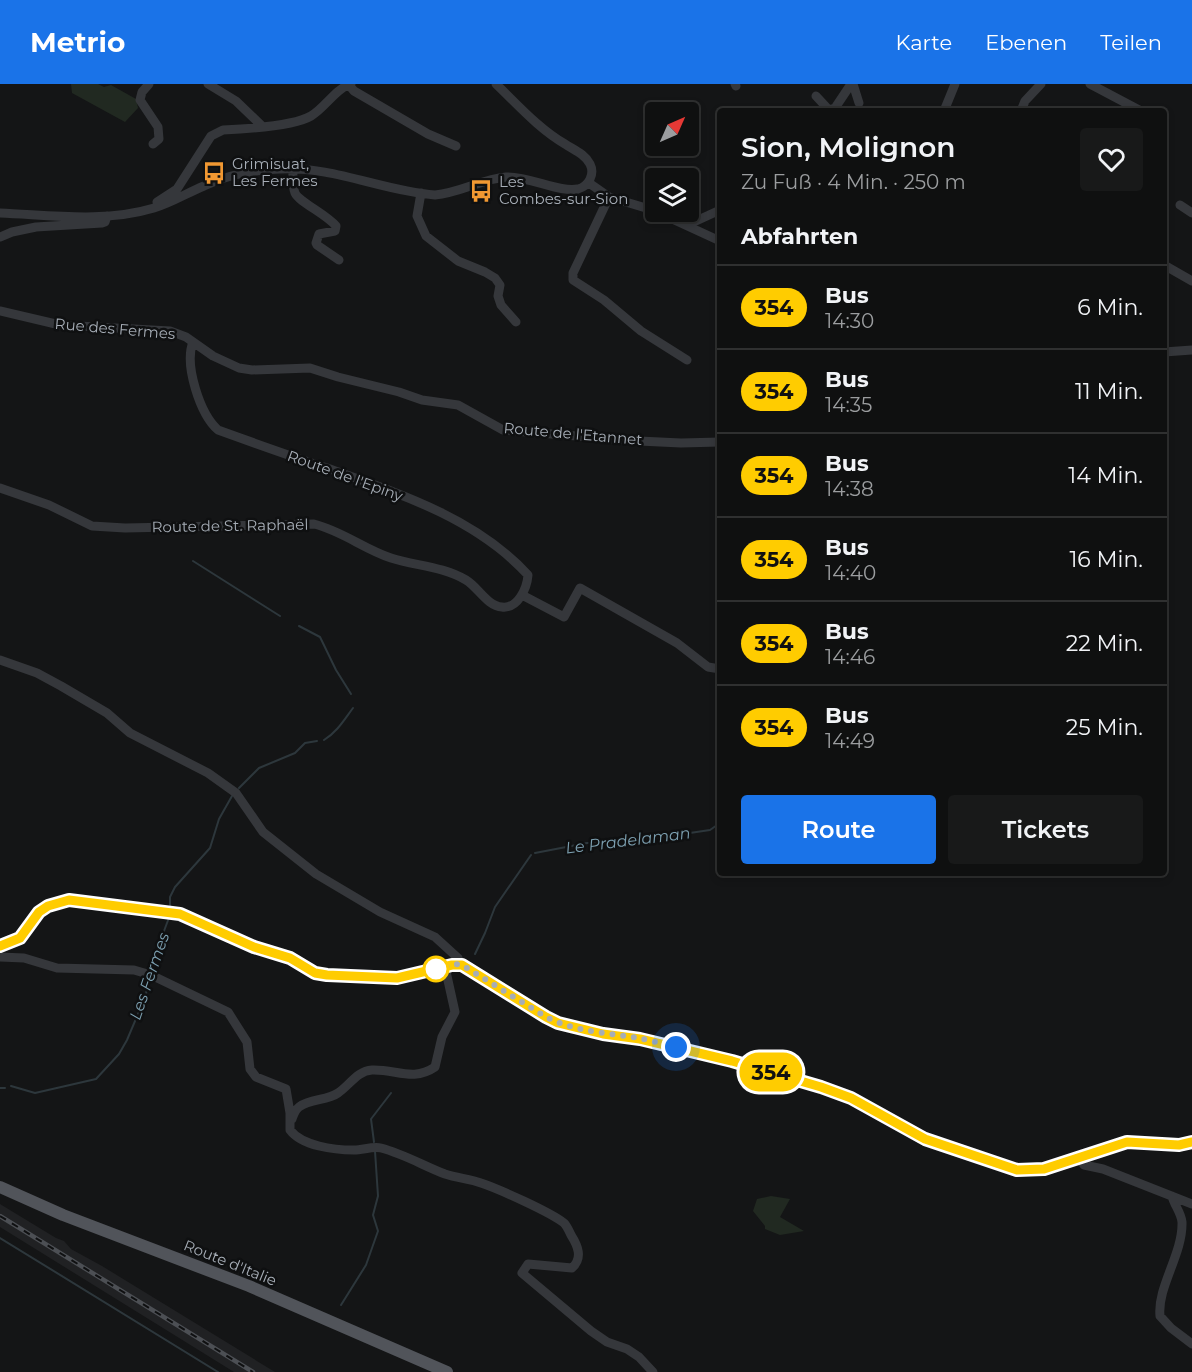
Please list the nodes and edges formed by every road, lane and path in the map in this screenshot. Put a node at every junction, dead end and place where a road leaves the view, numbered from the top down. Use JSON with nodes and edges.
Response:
{"nodes":[{"id":1,"x":149,"y":84,"type":"edge"},
{"id":2,"x":208,"y":84,"type":"edge"},
{"id":3,"x":350,"y":84,"type":"edge"},
{"id":4,"x":496,"y":84,"type":"edge"},
{"id":5,"x":852,"y":84,"type":"edge"},
{"id":6,"x":955,"y":84,"type":"edge"},
{"id":7,"x":1041,"y":84,"type":"edge"},
{"id":8,"x":1090,"y":84,"type":"edge"},
{"id":9,"x":816,"y":96,"type":"dead end"},
{"id":10,"x":859,"y":103,"type":"dead end"},
{"id":11,"x":828,"y":108,"type":"edge"},
{"id":12,"x":836,"y":108,"type":"edge"},
{"id":13,"x":945,"y":108,"type":"edge"},
{"id":14,"x":1022,"y":108,"type":"edge"},
{"id":15,"x":1135,"y":108,"type":"edge"},
{"id":16,"x":262,"y":126,"type":"junction"},
{"id":17,"x":153,"y":144,"type":"dead end"},
{"id":18,"x":456,"y":146,"type":"dead end"},
{"id":19,"x":293,"y":169,"type":"junction"},
{"id":20,"x":589,"y":183,"type":"junction"},
{"id":21,"x":421,"y":193,"type":"junction"},
{"id":22,"x":609,"y":197,"type":"junction"},
{"id":23,"x":1180,"y":206,"type":"dead end"},
{"id":24,"x":154,"y":208,"type":"junction"},
{"id":25,"x":645,"y":208,"type":"edge"},
{"id":26,"x":717,"y":211,"type":"edge"},
{"id":27,"x":0,"y":213,"type":"edge"},
{"id":28,"x":1192,"y":213,"type":"edge"},
{"id":29,"x":107,"y":216,"type":"junction"},
{"id":30,"x":683,"y":223,"type":"joint"},
{"id":31,"x":0,"y":237,"type":"edge"},
{"id":32,"x":717,"y":240,"type":"edge"},
{"id":33,"x":339,"y":260,"type":"dead end"},
{"id":34,"x":1167,"y":267,"type":"edge"},
{"id":35,"x":1192,"y":281,"type":"edge"},
{"id":36,"x":0,"y":311,"type":"edge"},
{"id":37,"x":516,"y":321,"type":"dead end"},
{"id":38,"x":193,"y":342,"type":"junction"},
{"id":39,"x":1192,"y":350,"type":"edge"},
{"id":40,"x":1167,"y":352,"type":"edge"},
{"id":41,"x":687,"y":360,"type":"dead end"},
{"id":42,"x":717,"y":442,"type":"edge"},
{"id":43,"x":0,"y":488,"type":"edge"},
{"id":44,"x":522,"y":595,"type":"junction"},
{"id":45,"x":0,"y":660,"type":"edge"},
{"id":46,"x":717,"y":668,"type":"edge"},
{"id":47,"x":0,"y":946,"type":"edge"},
{"id":48,"x":0,"y":957,"type":"edge"},
{"id":49,"x":460,"y":964,"type":"junction"},
{"id":50,"x":445,"y":967,"type":"junction"},
{"id":51,"x":290,"y":1130,"type":"junction"},
{"id":52,"x":1192,"y":1143,"type":"edge"},
{"id":53,"x":1078,"y":1157,"type":"junction"},
{"id":54,"x":0,"y":1187,"type":"edge"},
{"id":55,"x":1172,"y":1196,"type":"junction"},
{"id":56,"x":1192,"y":1204,"type":"edge"},
{"id":57,"x":1192,"y":1344,"type":"edge"},
{"id":58,"x":447,"y":1372,"type":"edge"},
{"id":59,"x":653,"y":1372,"type":"edge"}],
"edges":[{"from":1,"to":17,"type":"street"},
{"from":2,"to":16,"type":"street"},
{"from":3,"to":16,"type":"street"},
{"from":3,"to":18,"type":"street"},
{"from":4,"to":20,"type":"street"},
{"from":5,"to":10,"type":"street"},
{"from":5,"to":12,"type":"street"},
{"from":6,"to":13,"type":"street"},
{"from":7,"to":14,"type":"street"},
{"from":8,"to":15,"type":"street"},
{"from":9,"to":11,"type":"street"},
{"from":16,"to":24,"type":"street"},
{"from":19,"to":21,"type":"street"},
{"from":19,"to":24,"type":"street"},
{"from":19,"to":33,"type":"street"},
{"from":20,"to":21,"type":"street"},
{"from":20,"to":22,"type":"street"},
{"from":21,"to":37,"type":"street"},
{"from":22,"to":25,"type":"street"},
{"from":22,"to":41,"type":"street"},
{"from":23,"to":28,"type":"street"},
{"from":24,"to":29,"type":"street"},
{"from":26,"to":30,"type":"street"},
{"from":27,"to":29,"type":"street"},
{"from":29,"to":31,"type":"street"},
{"from":30,"to":32,"type":"street"},
{"from":34,"to":35,"type":"street"},
{"from":36,"to":38,"type":"street","name":"Rue des Fermes"},
{"from":38,"to":42,"type":"street","name":"Route de l'Etannet"},
{"from":38,"to":44,"type":"street","name":"Route de l'Epiny"},
{"from":39,"to":40,"type":"street"},
{"from":43,"to":44,"type":"street","name":"Route de St. Raphaël"},
{"from":44,"to":46,"type":"street"},
{"from":45,"to":49,"type":"street"},
{"from":47,"to":50,"type":"street"},
{"from":48,"to":51,"type":"street"},
{"from":49,"to":50,"type":"street"},
{"from":49,"to":53,"type":"street"},
{"from":50,"to":51,"type":"street"},
{"from":51,"to":59,"type":"street"},
{"from":52,"to":53,"type":"street"},
{"from":53,"to":55,"type":"street"},
{"from":54,"to":58,"type":"main road","name":"Route d'Italie"},
{"from":55,"to":56,"type":"street"},
{"from":55,"to":57,"type":"street"}]}
